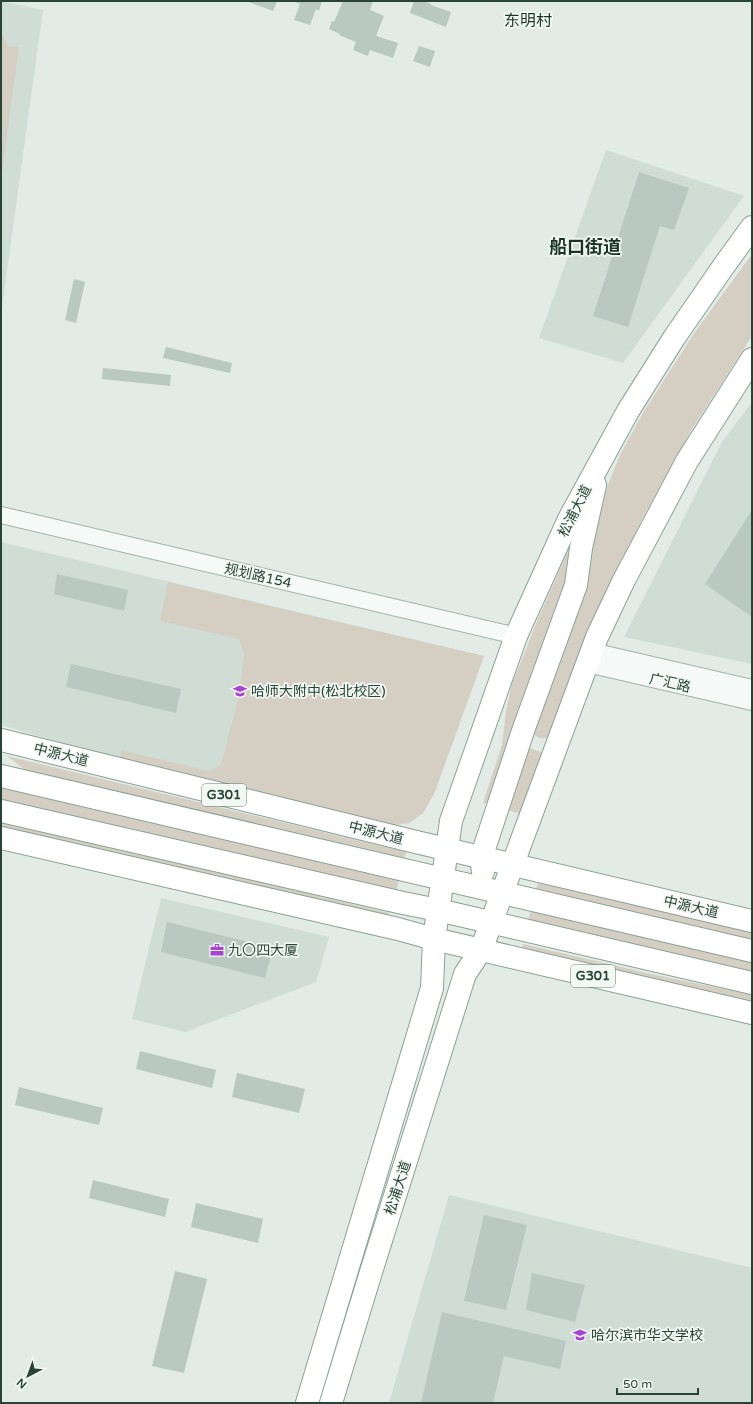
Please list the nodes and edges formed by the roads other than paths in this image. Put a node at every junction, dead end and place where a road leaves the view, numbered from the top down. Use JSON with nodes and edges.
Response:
{"nodes":[{"id":1,"x":752,"y":227,"type":"edge"},
{"id":2,"x":752,"y":359,"type":"edge"},
{"id":3,"x":601,"y":460,"type":"junction"},
{"id":4,"x":1,"y":515,"type":"edge"},
{"id":5,"x":1,"y":526,"type":"edge"},
{"id":6,"x":514,"y":640,"type":"junction"},
{"id":7,"x":590,"y":658,"type":"junction"},
{"id":8,"x":752,"y":688,"type":"edge"},
{"id":9,"x":752,"y":702,"type":"edge"},
{"id":10,"x":524,"y":728,"type":"junction"},
{"id":11,"x":559,"y":738,"type":"junction"},
{"id":12,"x":1,"y":740,"type":"edge"},
{"id":13,"x":1,"y":776,"type":"edge"},
{"id":14,"x":1,"y":811,"type":"edge"},
{"id":15,"x":1,"y":838,"type":"edge"},
{"id":16,"x":447,"y":850,"type":"junction"},
{"id":17,"x":481,"y":858,"type":"junction"},
{"id":18,"x":512,"y":865,"type":"junction"},
{"id":19,"x":443,"y":878,"type":"junction"},
{"id":20,"x":494,"y":891,"type":"junction"},
{"id":21,"x":438,"y":910,"type":"junction"},
{"id":22,"x":752,"y":921,"type":"edge"},
{"id":23,"x":491,"y":923,"type":"junction"},
{"id":24,"x":434,"y":939,"type":"junction"},
{"id":25,"x":480,"y":950,"type":"junction"},
{"id":26,"x":752,"y":951,"type":"edge"},
{"id":27,"x":752,"y":983,"type":"edge"},
{"id":28,"x":752,"y":1013,"type":"edge"},
{"id":29,"x":307,"y":1403,"type":"edge"},
{"id":30,"x":331,"y":1403,"type":"edge"}],
"edges":[{"from":1,"to":3,"type":"highway","name":"松浦大道"},
{"from":2,"to":7,"type":"highway"},
{"from":3,"to":6,"type":"highway","name":"松浦大道"},
{"from":3,"to":10,"type":"highway"},
{"from":4,"to":6,"type":"street","name":"规划路154"},
{"from":5,"to":6,"type":"street"},
{"from":6,"to":16,"type":"highway","name":"松浦大道"},
{"from":7,"to":8,"type":"street","name":"广汇路"},
{"from":7,"to":9,"type":"street","name":"广汇路"},
{"from":7,"to":11,"type":"highway"},
{"from":10,"to":11,"type":"highway"},
{"from":10,"to":17,"type":"highway"},
{"from":11,"to":18,"type":"highway","name":"松浦大道"},
{"from":12,"to":16,"type":"highway","name":"中源大道","number":"G301"},
{"from":13,"to":19,"type":"highway","name":"中源大道"},
{"from":14,"to":21,"type":"highway"},
{"from":15,"to":24,"type":"highway","number":"G301"},
{"from":16,"to":17,"type":"highway","name":"中源大道","number":"G301"},
{"from":16,"to":19,"type":"highway","name":"松浦大道"},
{"from":17,"to":18,"type":"highway","name":"中源大道","number":"G301"},
{"from":17,"to":20,"type":"highway"},
{"from":18,"to":20,"type":"highway","name":"松浦大道"},
{"from":18,"to":22,"type":"highway","name":"中源大道","number":"G301"},
{"from":19,"to":20,"type":"highway","name":"中源大道"},
{"from":19,"to":21,"type":"highway","name":"松浦大道"},
{"from":20,"to":23,"type":"highway","name":"松浦大道"},
{"from":20,"to":26,"type":"highway","name":"中源大道"},
{"from":21,"to":23,"type":"highway"},
{"from":21,"to":24,"type":"highway","name":"松浦大道"},
{"from":23,"to":25,"type":"highway","name":"松浦大道"},
{"from":23,"to":27,"type":"highway"},
{"from":24,"to":25,"type":"highway","number":"G301"},
{"from":24,"to":29,"type":"highway","name":"松浦大道"},
{"from":25,"to":28,"type":"highway","number":"G301"},
{"from":25,"to":30,"type":"highway","name":"松浦大道"}]}
